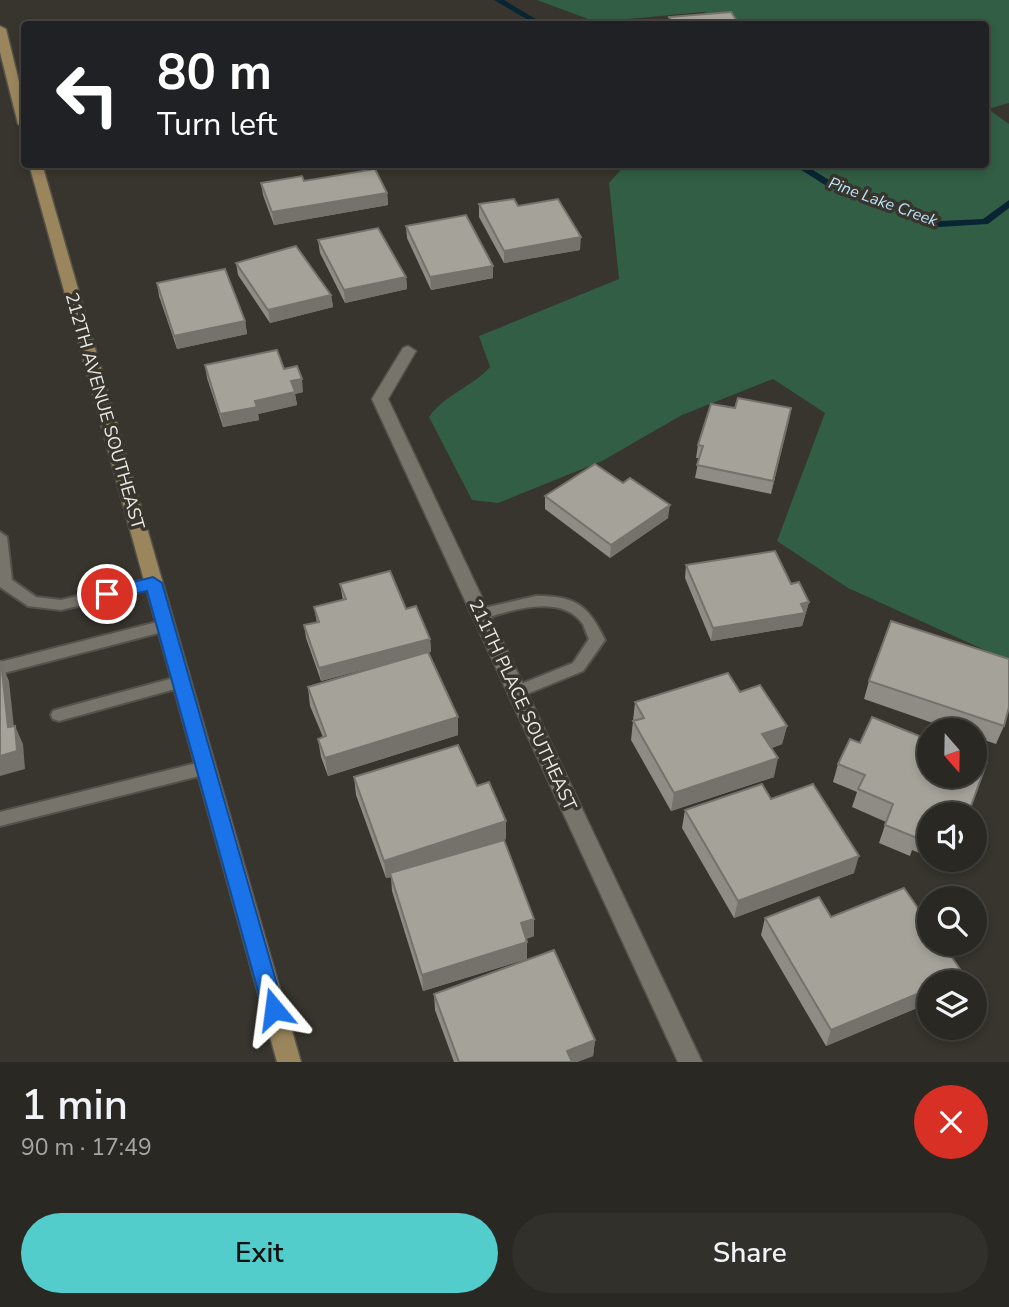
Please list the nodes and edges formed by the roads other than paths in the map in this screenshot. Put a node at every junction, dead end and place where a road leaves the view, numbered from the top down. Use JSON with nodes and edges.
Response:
{"nodes":[{"id":1,"x":0,"y":29,"type":"edge"},
{"id":2,"x":21,"y":112,"type":"edge"},
{"id":3,"x":36,"y":168,"type":"edge"},
{"id":4,"x":408,"y":351,"type":"dead end"},
{"id":5,"x":0,"y":537,"type":"edge"},
{"id":6,"x":153,"y":583,"type":"junction"},
{"id":7,"x":480,"y":614,"type":"junction"},
{"id":8,"x":165,"y":626,"type":"junction"},
{"id":9,"x":0,"y":668,"type":"edge"},
{"id":10,"x":181,"y":682,"type":"junction"},
{"id":11,"x":517,"y":692,"type":"junction"},
{"id":12,"x":59,"y":715,"type":"dead end"},
{"id":13,"x":205,"y":768,"type":"junction"},
{"id":14,"x":0,"y":819,"type":"edge"},
{"id":15,"x":289,"y":1062,"type":"edge"},
{"id":16,"x":690,"y":1062,"type":"edge"}],
"edges":[{"from":1,"to":2,"type":"street"},
{"from":3,"to":6,"type":"street","name":"212TH AVENUE SOUTHEAST"},
{"from":4,"to":7,"type":"street","name":"211TH PLACE SOUTHEAST"},
{"from":5,"to":6,"type":"lane"},
{"from":6,"to":8,"type":"street","name":"212TH AVENUE SOUTHEAST"},
{"from":7,"to":11,"type":"street","name":"211TH PLACE SOUTHEAST"},
{"from":7,"to":11,"type":"lane"},
{"from":8,"to":9,"type":"lane"},
{"from":8,"to":10,"type":"street","name":"212TH AVENUE SOUTHEAST"},
{"from":10,"to":12,"type":"lane"},
{"from":10,"to":13,"type":"street","name":"212TH AVENUE SOUTHEAST"},
{"from":11,"to":16,"type":"street","name":"211TH PLACE SOUTHEAST"},
{"from":13,"to":14,"type":"lane"},
{"from":13,"to":15,"type":"street","name":"212TH AVENUE SOUTHEAST"}]}
